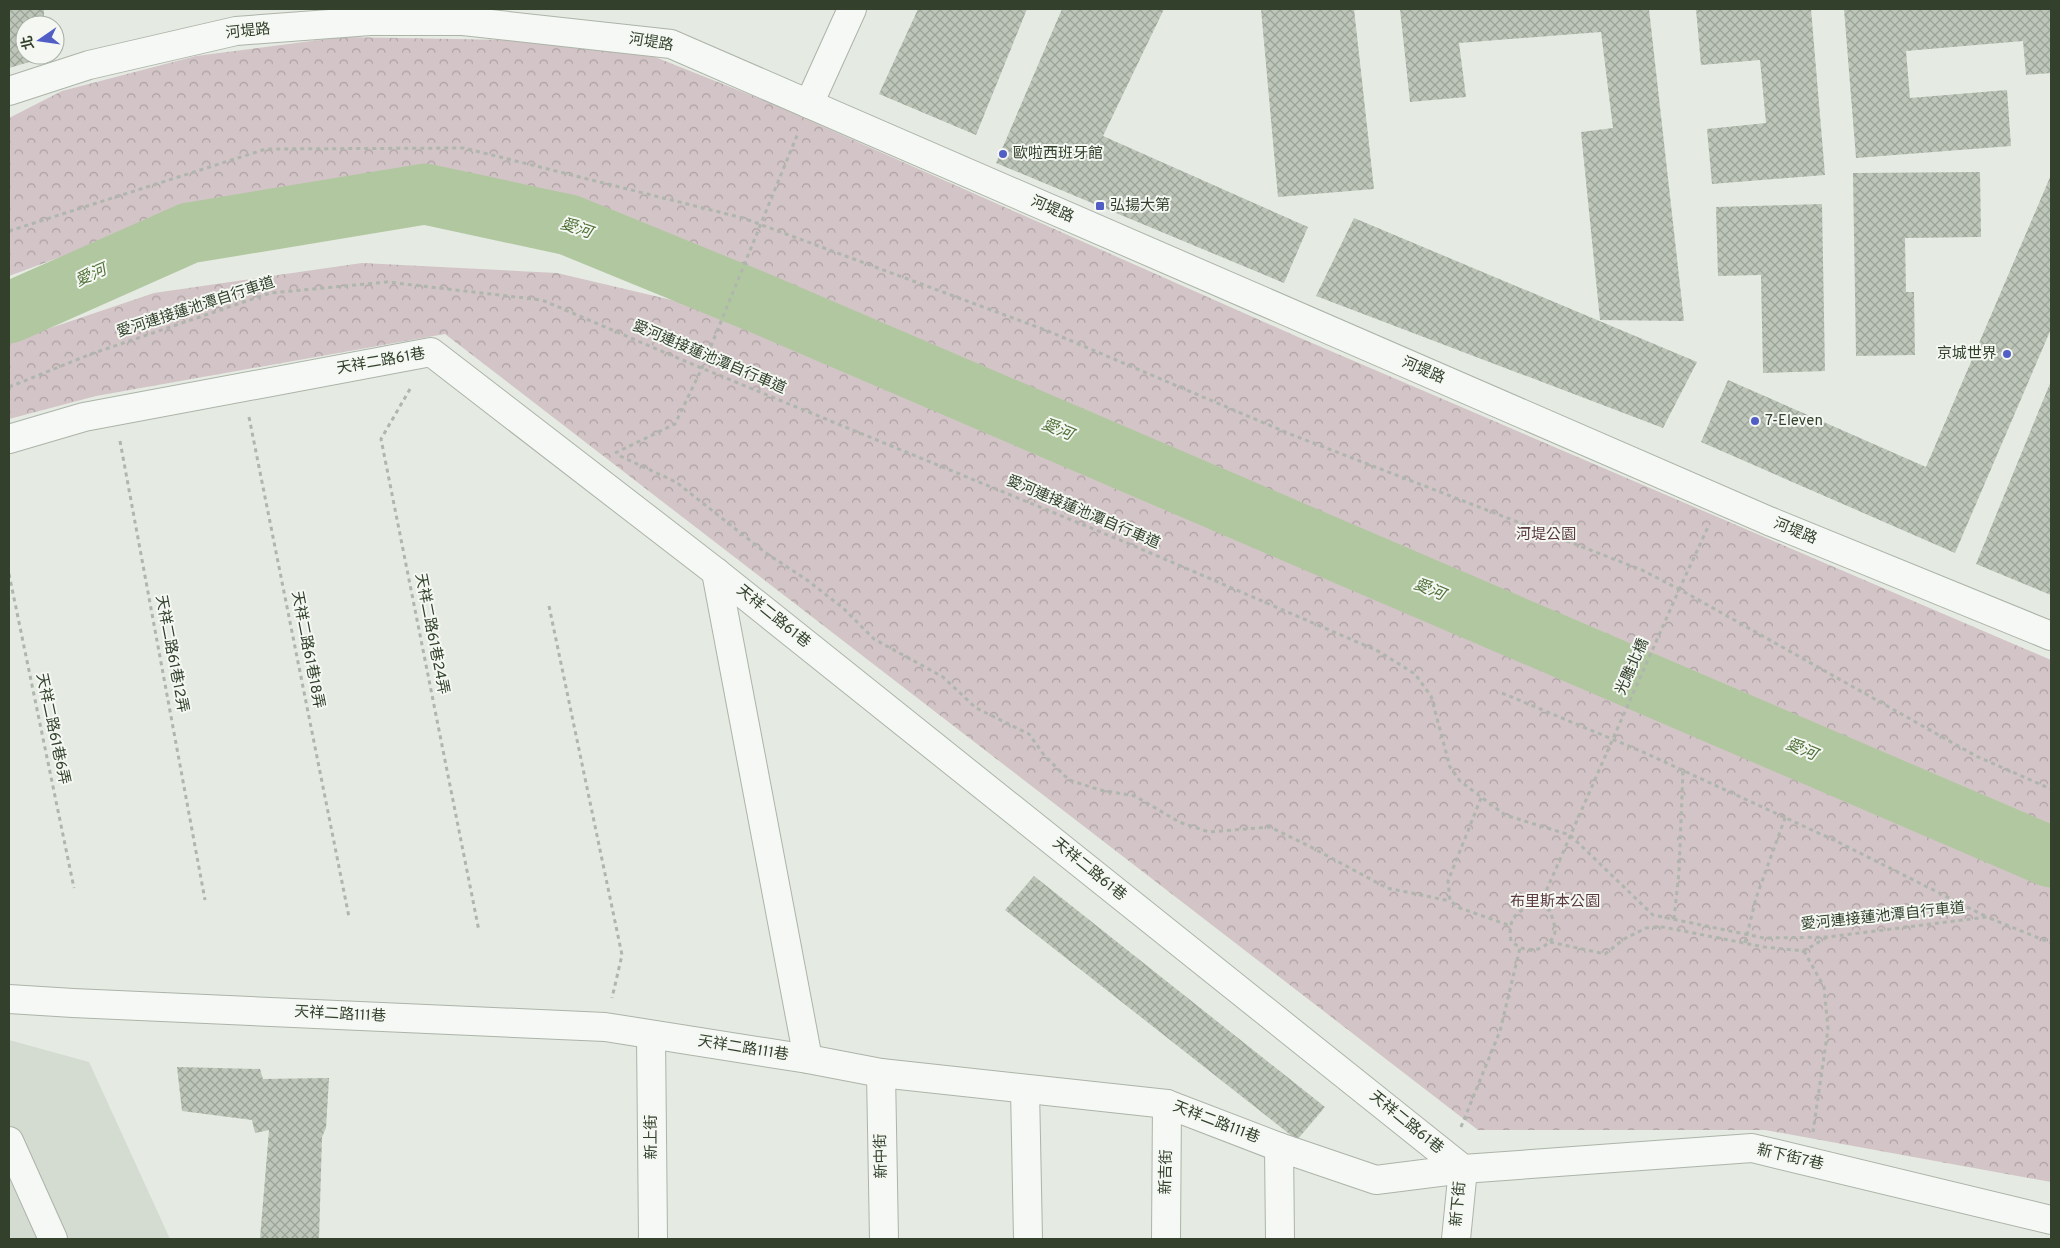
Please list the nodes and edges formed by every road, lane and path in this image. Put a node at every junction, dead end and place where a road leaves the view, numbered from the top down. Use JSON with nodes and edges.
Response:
{"nodes":[{"id":1,"x":852,"y":9,"type":"edge"},
{"id":2,"x":9,"y":91,"type":"edge"},
{"id":3,"x":809,"y":104,"type":"junction"},
{"id":4,"x":761,"y":225,"type":"junction"},
{"id":5,"x":9,"y":231,"type":"edge"},
{"id":6,"x":431,"y":352,"type":"junction"},
{"id":7,"x":702,"y":368,"type":"junction"},
{"id":8,"x":9,"y":387,"type":"edge"},
{"id":9,"x":243,"y":387,"type":"junction"},
{"id":10,"x":114,"y":412,"type":"junction"},
{"id":11,"x":9,"y":439,"type":"edge"},
{"id":12,"x":615,"y":453,"type":"junction"},
{"id":13,"x":583,"y":469,"type":"junction"},
{"id":14,"x":1720,"y":500,"type":"junction"},
{"id":15,"x":716,"y":572,"type":"junction"},
{"id":16,"x":9,"y":574,"type":"edge"},
{"id":17,"x":1679,"y":590,"type":"junction"},
{"id":18,"x":549,"y":606,"type":"dead end"},
{"id":19,"x":2051,"y":636,"type":"edge"},
{"id":20,"x":1502,"y":693,"type":"dead end"},
{"id":21,"x":1683,"y":770,"type":"junction"},
{"id":22,"x":2051,"y":789,"type":"edge"},
{"id":23,"x":1481,"y":798,"type":"junction"},
{"id":24,"x":1785,"y":818,"type":"junction"},
{"id":25,"x":1570,"y":835,"type":"junction"},
{"id":26,"x":74,"y":888,"type":"dead end"},
{"id":27,"x":205,"y":900,"type":"dead end"},
{"id":28,"x":1450,"y":901,"type":"junction"},
{"id":29,"x":1540,"y":905,"type":"junction"},
{"id":30,"x":349,"y":917,"type":"dead end"},
{"id":31,"x":1987,"y":917,"type":"junction"},
{"id":32,"x":1674,"y":919,"type":"junction"},
{"id":33,"x":1511,"y":926,"type":"junction"},
{"id":34,"x":479,"y":931,"type":"dead end"},
{"id":35,"x":1747,"y":935,"type":"junction"},
{"id":36,"x":1828,"y":937,"type":"junction"},
{"id":37,"x":1550,"y":942,"type":"junction"},
{"id":38,"x":1745,"y":943,"type":"junction"},
{"id":39,"x":2051,"y":943,"type":"edge"},
{"id":40,"x":1520,"y":948,"type":"junction"},
{"id":41,"x":1804,"y":951,"type":"junction"},
{"id":42,"x":9,"y":999,"type":"edge"},
{"id":43,"x":605,"y":1027,"type":"junction"},
{"id":44,"x":651,"y":1036,"type":"junction"},
{"id":45,"x":808,"y":1059,"type":"junction"},
{"id":46,"x":881,"y":1073,"type":"junction"},
{"id":47,"x":1025,"y":1089,"type":"junction"},
{"id":48,"x":1167,"y":1104,"type":"junction"},
{"id":49,"x":9,"y":1141,"type":"edge"},
{"id":50,"x":1279,"y":1146,"type":"junction"},
{"id":51,"x":1809,"y":1162,"type":"junction"},
{"id":52,"x":1455,"y":1163,"type":"junction"},
{"id":53,"x":18,"y":1190,"type":"edge"},
{"id":54,"x":2051,"y":1220,"type":"edge"},
{"id":55,"x":53,"y":1239,"type":"edge"},
{"id":56,"x":653,"y":1239,"type":"edge"},
{"id":57,"x":884,"y":1239,"type":"edge"},
{"id":58,"x":1028,"y":1239,"type":"edge"},
{"id":59,"x":1166,"y":1239,"type":"edge"},
{"id":60,"x":1280,"y":1239,"type":"edge"},
{"id":61,"x":1456,"y":1239,"type":"edge"}],
"edges":[{"from":1,"to":3,"type":"street"},
{"from":2,"to":3,"type":"street","name":"河堤路"},
{"from":3,"to":4,"type":"path"},
{"from":3,"to":14,"type":"street","name":"河堤路"},
{"from":4,"to":5,"type":"path"},
{"from":4,"to":7,"type":"path"},
{"from":4,"to":17,"type":"path"},
{"from":6,"to":9,"type":"street","name":"天祥二路61巷"},
{"from":6,"to":13,"type":"street","name":"天祥二路61巷"},
{"from":6,"to":34,"type":"path","name":"天祥二路61巷24弄"},
{"from":7,"to":8,"type":"path","name":"愛河連接蓮池潭自行車道"},
{"from":7,"to":12,"type":"path"},
{"from":7,"to":23,"type":"path","name":"愛河連接蓮池潭自行車道"},
{"from":9,"to":10,"type":"street","name":"天祥二路61巷"},
{"from":9,"to":30,"type":"path","name":"天祥二路61巷18弄"},
{"from":10,"to":11,"type":"street","name":"天祥二路61巷"},
{"from":10,"to":27,"type":"path","name":"天祥二路61巷12弄"},
{"from":12,"to":13,"type":"path"},
{"from":12,"to":28,"type":"path"},
{"from":13,"to":15,"type":"street","name":"天祥二路61巷"},
{"from":14,"to":17,"type":"path","name":"光雕北橋"},
{"from":14,"to":19,"type":"street","name":"河堤路"},
{"from":15,"to":45,"type":"street","name":"天祥二路61巷"},
{"from":15,"to":52,"type":"street","name":"天祥二路61巷"},
{"from":16,"to":26,"type":"path","name":"天祥二路61巷6弄"},
{"from":17,"to":22,"type":"path"},
{"from":17,"to":25,"type":"path","name":"光雕北橋","bridge":true},
{"from":18,"to":43,"type":"path"},
{"from":20,"to":21,"type":"path"},
{"from":21,"to":24,"type":"path"},
{"from":21,"to":32,"type":"path"},
{"from":23,"to":25,"type":"path","name":"愛河連接蓮池潭自行車道"},
{"from":23,"to":28,"type":"path"},
{"from":24,"to":31,"type":"path"},
{"from":24,"to":35,"type":"path"},
{"from":25,"to":29,"type":"path","name":"光雕北橋"},
{"from":25,"to":32,"type":"path","name":"愛河連接蓮池潭自行車道"},
{"from":28,"to":33,"type":"path"},
{"from":29,"to":33,"type":"path"},
{"from":29,"to":37,"type":"path"},
{"from":31,"to":36,"type":"path","name":"愛河連接蓮池潭自行車道"},
{"from":31,"to":39,"type":"path","name":"愛河連接蓮池潭自行車道"},
{"from":32,"to":35,"type":"path","name":"愛河連接蓮池潭自行車道"},
{"from":33,"to":40,"type":"path"},
{"from":35,"to":36,"type":"path","name":"愛河連接蓮池潭自行車道"},
{"from":35,"to":38,"type":"path"},
{"from":36,"to":41,"type":"path"},
{"from":37,"to":38,"type":"path"},
{"from":37,"to":40,"type":"path"},
{"from":38,"to":41,"type":"path"},
{"from":40,"to":52,"type":"path"},
{"from":41,"to":51,"type":"path"},
{"from":42,"to":43,"type":"street","name":"天祥二路111巷"},
{"from":43,"to":44,"type":"street","name":"天祥二路111巷"},
{"from":44,"to":45,"type":"street","name":"天祥二路111巷"},
{"from":44,"to":56,"type":"street","name":"新上街"},
{"from":45,"to":46,"type":"street","name":"天祥二路111巷"},
{"from":46,"to":47,"type":"street","name":"天祥二路111巷"},
{"from":46,"to":57,"type":"street","name":"新中街"},
{"from":47,"to":48,"type":"street","name":"天祥二路111巷"},
{"from":47,"to":58,"type":"street"},
{"from":48,"to":50,"type":"street","name":"天祥二路111巷"},
{"from":48,"to":59,"type":"street","name":"新吉街"},
{"from":49,"to":53,"type":"street"},
{"from":50,"to":52,"type":"street","name":"天祥二路111巷"},
{"from":50,"to":60,"type":"street"},
{"from":51,"to":52,"type":"street","name":"新下街7巷"},
{"from":51,"to":54,"type":"street","name":"新下街7巷"},
{"from":52,"to":61,"type":"street","name":"新下街"},
{"from":53,"to":55,"type":"street"}]}
